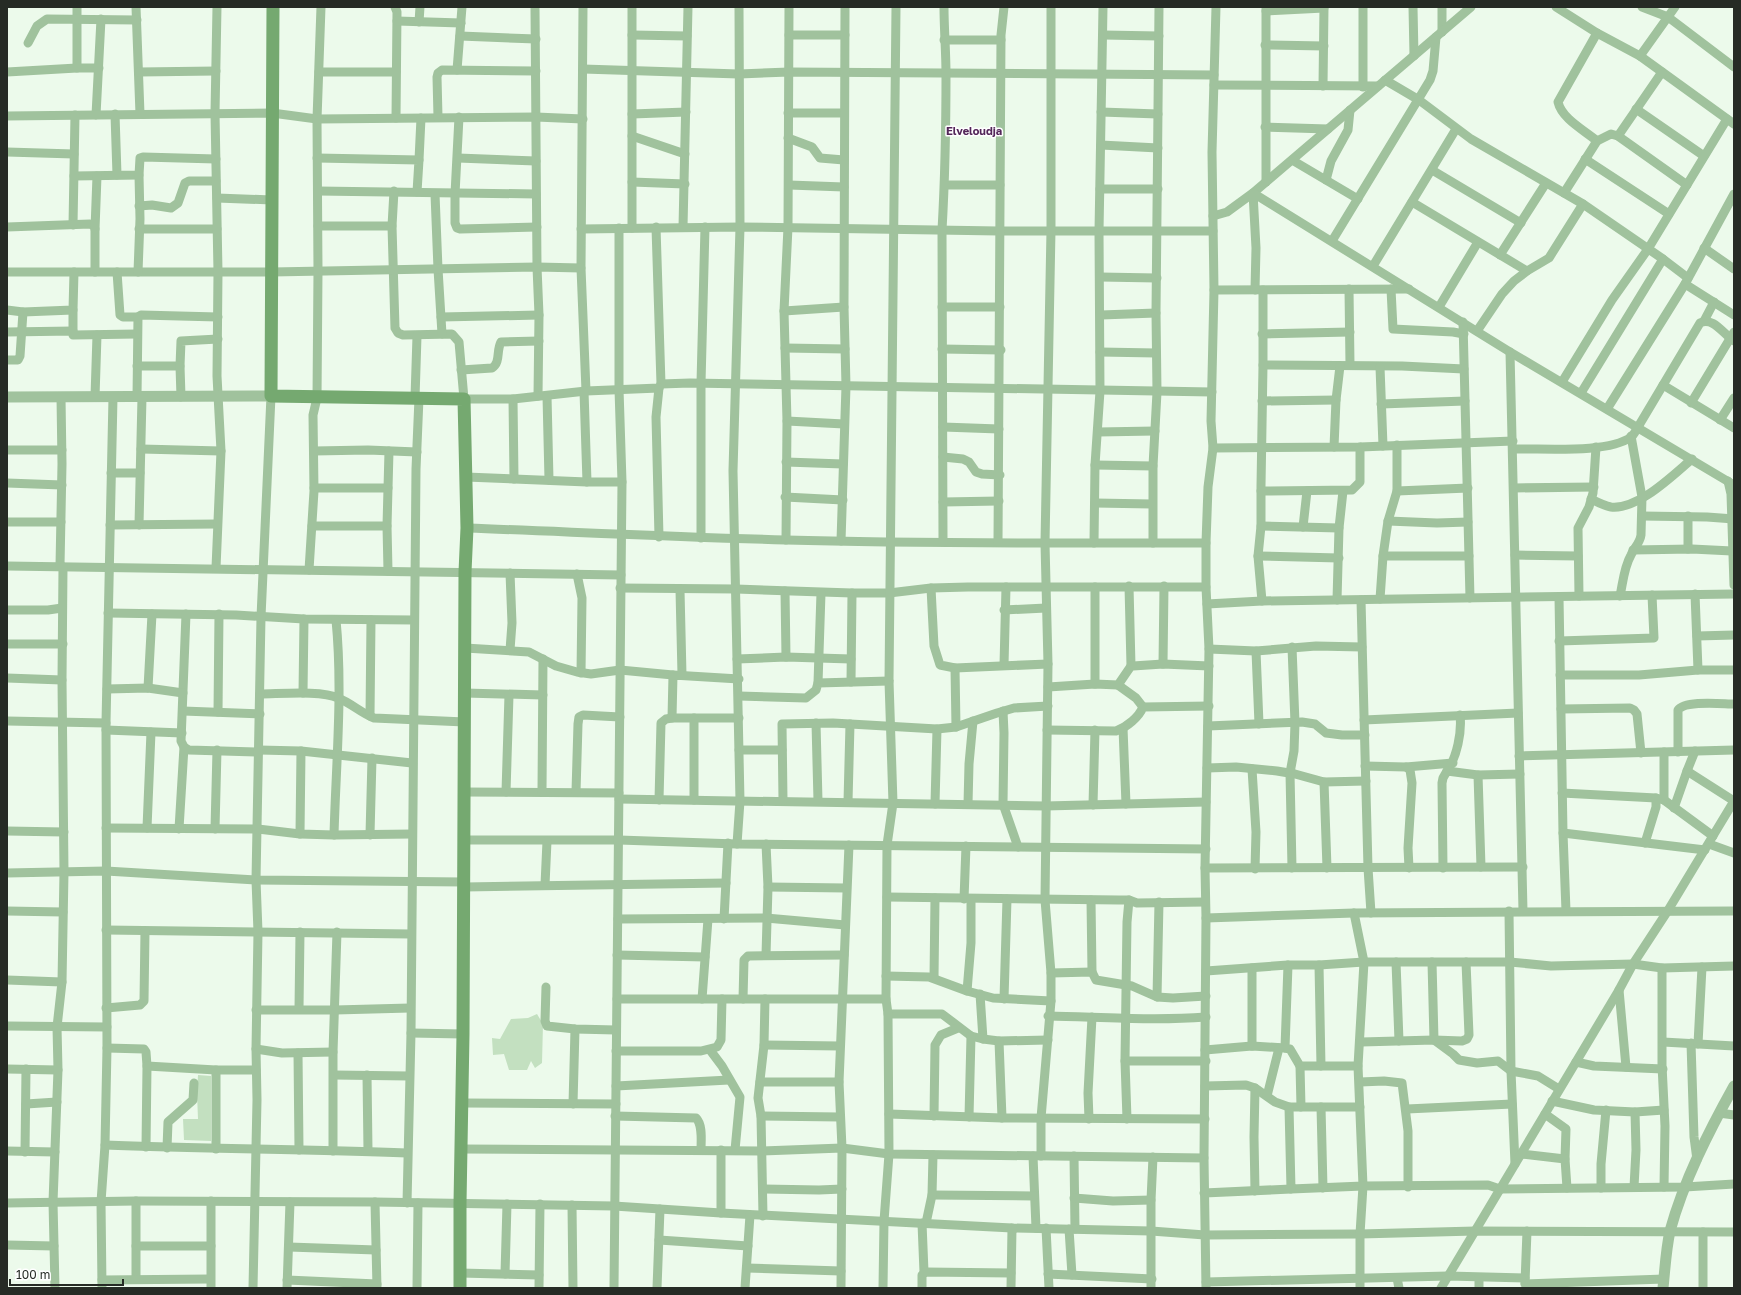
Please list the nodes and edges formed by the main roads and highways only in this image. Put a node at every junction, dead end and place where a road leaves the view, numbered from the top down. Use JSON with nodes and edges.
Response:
{"nodes":[{"id":1,"x":273,"y":7,"type":"edge"},
{"id":2,"x":460,"y":1288,"type":"edge"}],
"edges":[{"from":1,"to":2,"type":"main road"}]}
